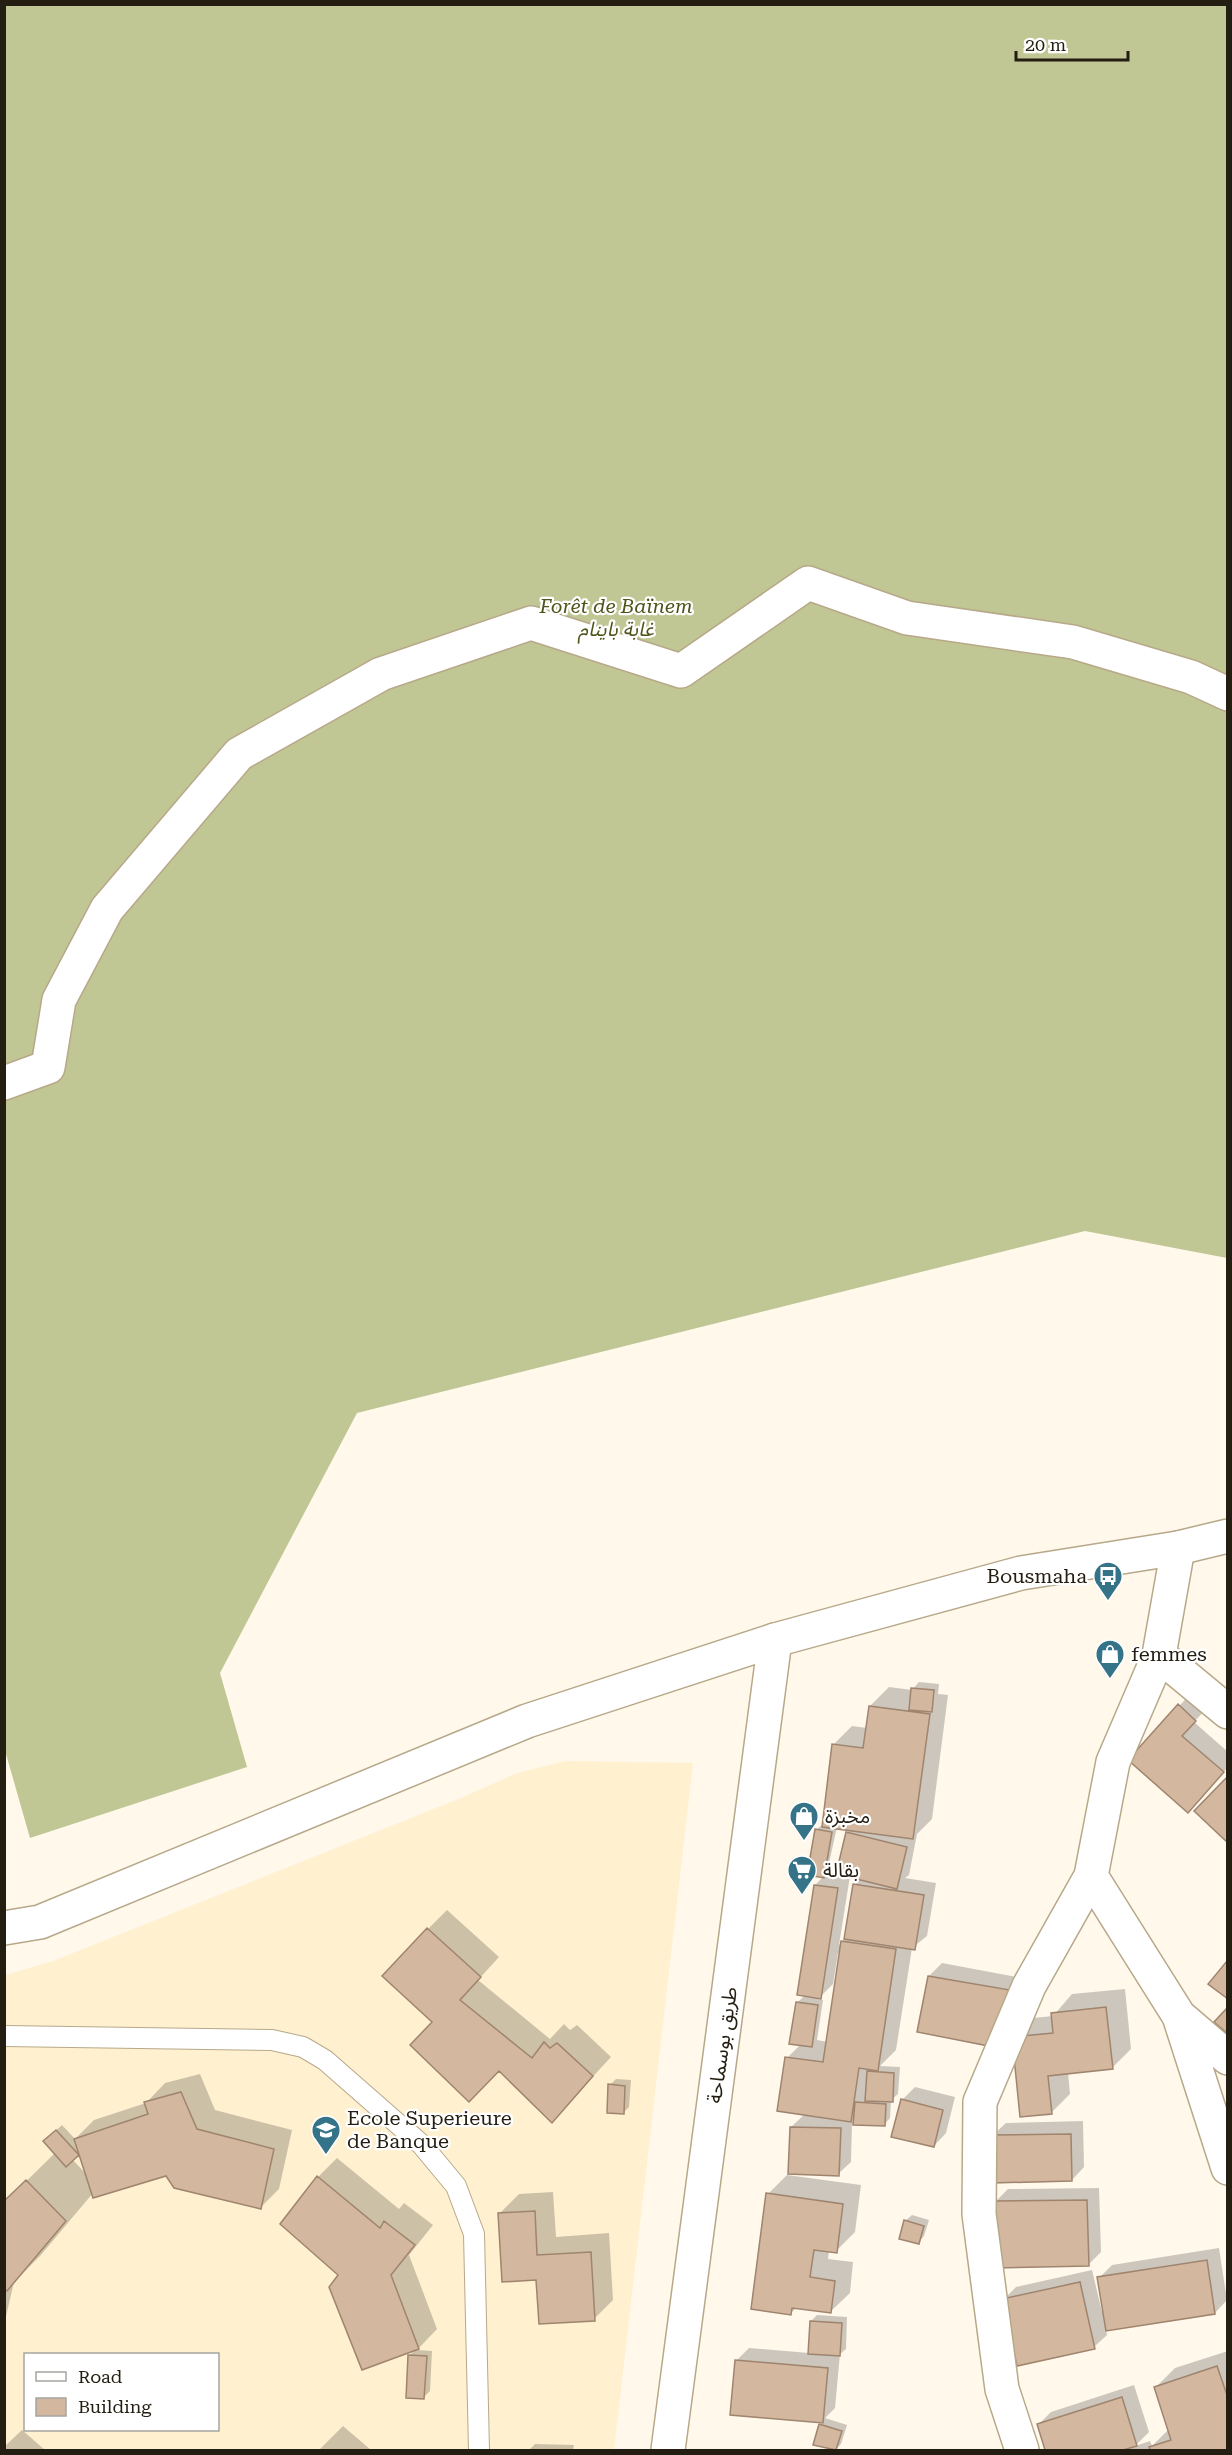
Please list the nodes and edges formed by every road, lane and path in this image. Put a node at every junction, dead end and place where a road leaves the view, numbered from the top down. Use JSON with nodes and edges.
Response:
{"nodes":[{"id":1,"x":1227,"y":694,"type":"edge"},
{"id":2,"x":4,"y":1083,"type":"edge"},
{"id":3,"x":1227,"y":1536,"type":"edge"},
{"id":4,"x":1178,"y":1548,"type":"junction"},
{"id":5,"x":776,"y":1640,"type":"junction"},
{"id":6,"x":1159,"y":1655,"type":"junction"},
{"id":7,"x":1227,"y":1712,"type":"edge"},
{"id":8,"x":1091,"y":1876,"type":"junction"},
{"id":9,"x":4,"y":1928,"type":"edge"},
{"id":10,"x":1179,"y":2016,"type":"junction"},
{"id":11,"x":4,"y":2036,"type":"edge"},
{"id":12,"x":1227,"y":2058,"type":"edge"},
{"id":13,"x":1227,"y":2168,"type":"edge"},
{"id":14,"x":479,"y":2451,"type":"edge"},
{"id":15,"x":668,"y":2451,"type":"edge"},
{"id":16,"x":1022,"y":2451,"type":"edge"}],
"edges":[{"from":1,"to":2,"type":"street"},
{"from":3,"to":4,"type":"street"},
{"from":4,"to":5,"type":"street"},
{"from":4,"to":6,"type":"street"},
{"from":5,"to":9,"type":"street"},
{"from":5,"to":15,"type":"street","name":"طريق بوسماحة"},
{"from":6,"to":7,"type":"street"},
{"from":6,"to":8,"type":"street"},
{"from":8,"to":10,"type":"street"},
{"from":8,"to":16,"type":"street"},
{"from":10,"to":12,"type":"street"},
{"from":10,"to":13,"type":"street"},
{"from":11,"to":14,"type":"lane"}]}
